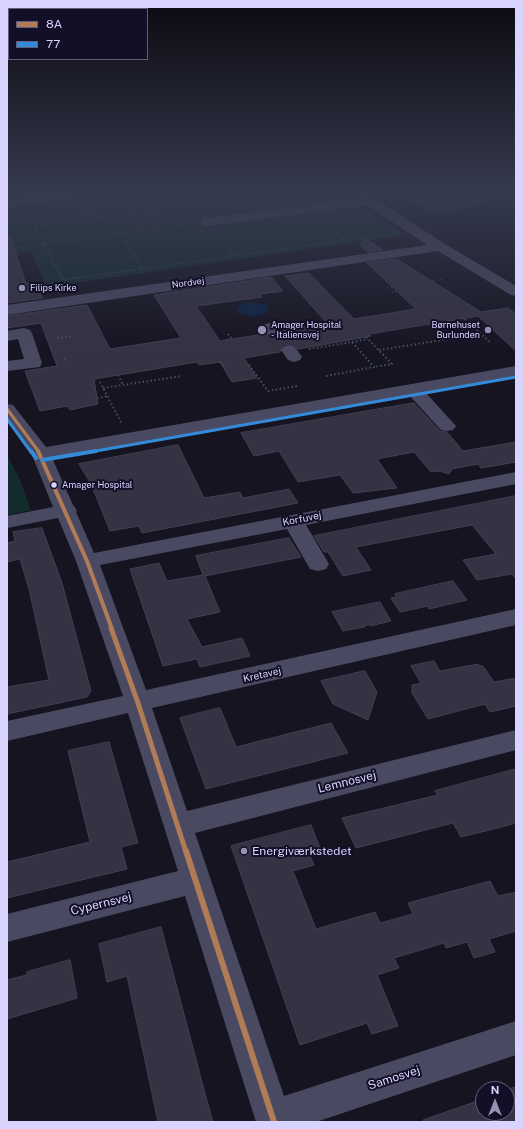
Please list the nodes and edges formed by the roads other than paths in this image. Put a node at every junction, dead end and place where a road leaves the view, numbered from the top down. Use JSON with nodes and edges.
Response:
{"nodes":[{"id":1,"x":435,"y":248,"type":"edge"},
{"id":2,"x":441,"y":248,"type":"edge"},
{"id":3,"x":516,"y":292,"type":"edge"},
{"id":4,"x":7,"y":310,"type":"edge"},
{"id":5,"x":7,"y":336,"type":"edge"},
{"id":6,"x":7,"y":366,"type":"edge"},
{"id":7,"x":516,"y":371,"type":"edge"},
{"id":8,"x":413,"y":389,"type":"junction"},
{"id":9,"x":7,"y":409,"type":"edge"},
{"id":10,"x":447,"y":426,"type":"dead end"},
{"id":11,"x":41,"y":454,"type":"junction"},
{"id":12,"x":516,"y":478,"type":"edge"},
{"id":13,"x":67,"y":510,"type":"junction"},
{"id":14,"x":293,"y":521,"type":"junction"},
{"id":15,"x":7,"y":522,"type":"edge"},
{"id":16,"x":87,"y":561,"type":"junction"},
{"id":17,"x":318,"y":564,"type":"dead end"},
{"id":18,"x":516,"y":617,"type":"edge"},
{"id":19,"x":138,"y":702,"type":"junction"},
{"id":20,"x":7,"y":731,"type":"edge"},
{"id":21,"x":516,"y":740,"type":"edge"},
{"id":22,"x":178,"y":825,"type":"junction"},
{"id":23,"x":196,"y":880,"type":"junction"},
{"id":24,"x":7,"y":928,"type":"edge"},
{"id":25,"x":516,"y":1038,"type":"edge"},
{"id":26,"x":273,"y":1120,"type":"edge"}],
"edges":[{"from":1,"to":4,"type":"street","name":"Nordvej"},
{"from":2,"to":3,"type":"street"},
{"from":5,"to":6,"type":"street"},
{"from":7,"to":8,"type":"street"},
{"from":8,"to":10,"type":"street"},
{"from":8,"to":11,"type":"street"},
{"from":9,"to":11,"type":"street"},
{"from":11,"to":13,"type":"street"},
{"from":12,"to":14,"type":"street","name":"Korfuvej"},
{"from":13,"to":15,"type":"street"},
{"from":13,"to":16,"type":"street"},
{"from":14,"to":16,"type":"street","name":"Korfuvej"},
{"from":14,"to":17,"type":"street"},
{"from":16,"to":19,"type":"street"},
{"from":18,"to":19,"type":"street","name":"Kretavej"},
{"from":19,"to":20,"type":"street","name":"Kretavej"},
{"from":19,"to":22,"type":"street"},
{"from":21,"to":22,"type":"street","name":"Lemnosvej"},
{"from":22,"to":23,"type":"street"},
{"from":23,"to":24,"type":"street","name":"Cypernsvej"},
{"from":23,"to":26,"type":"street"},
{"from":25,"to":26,"type":"street","name":"Samosvej"}]}
